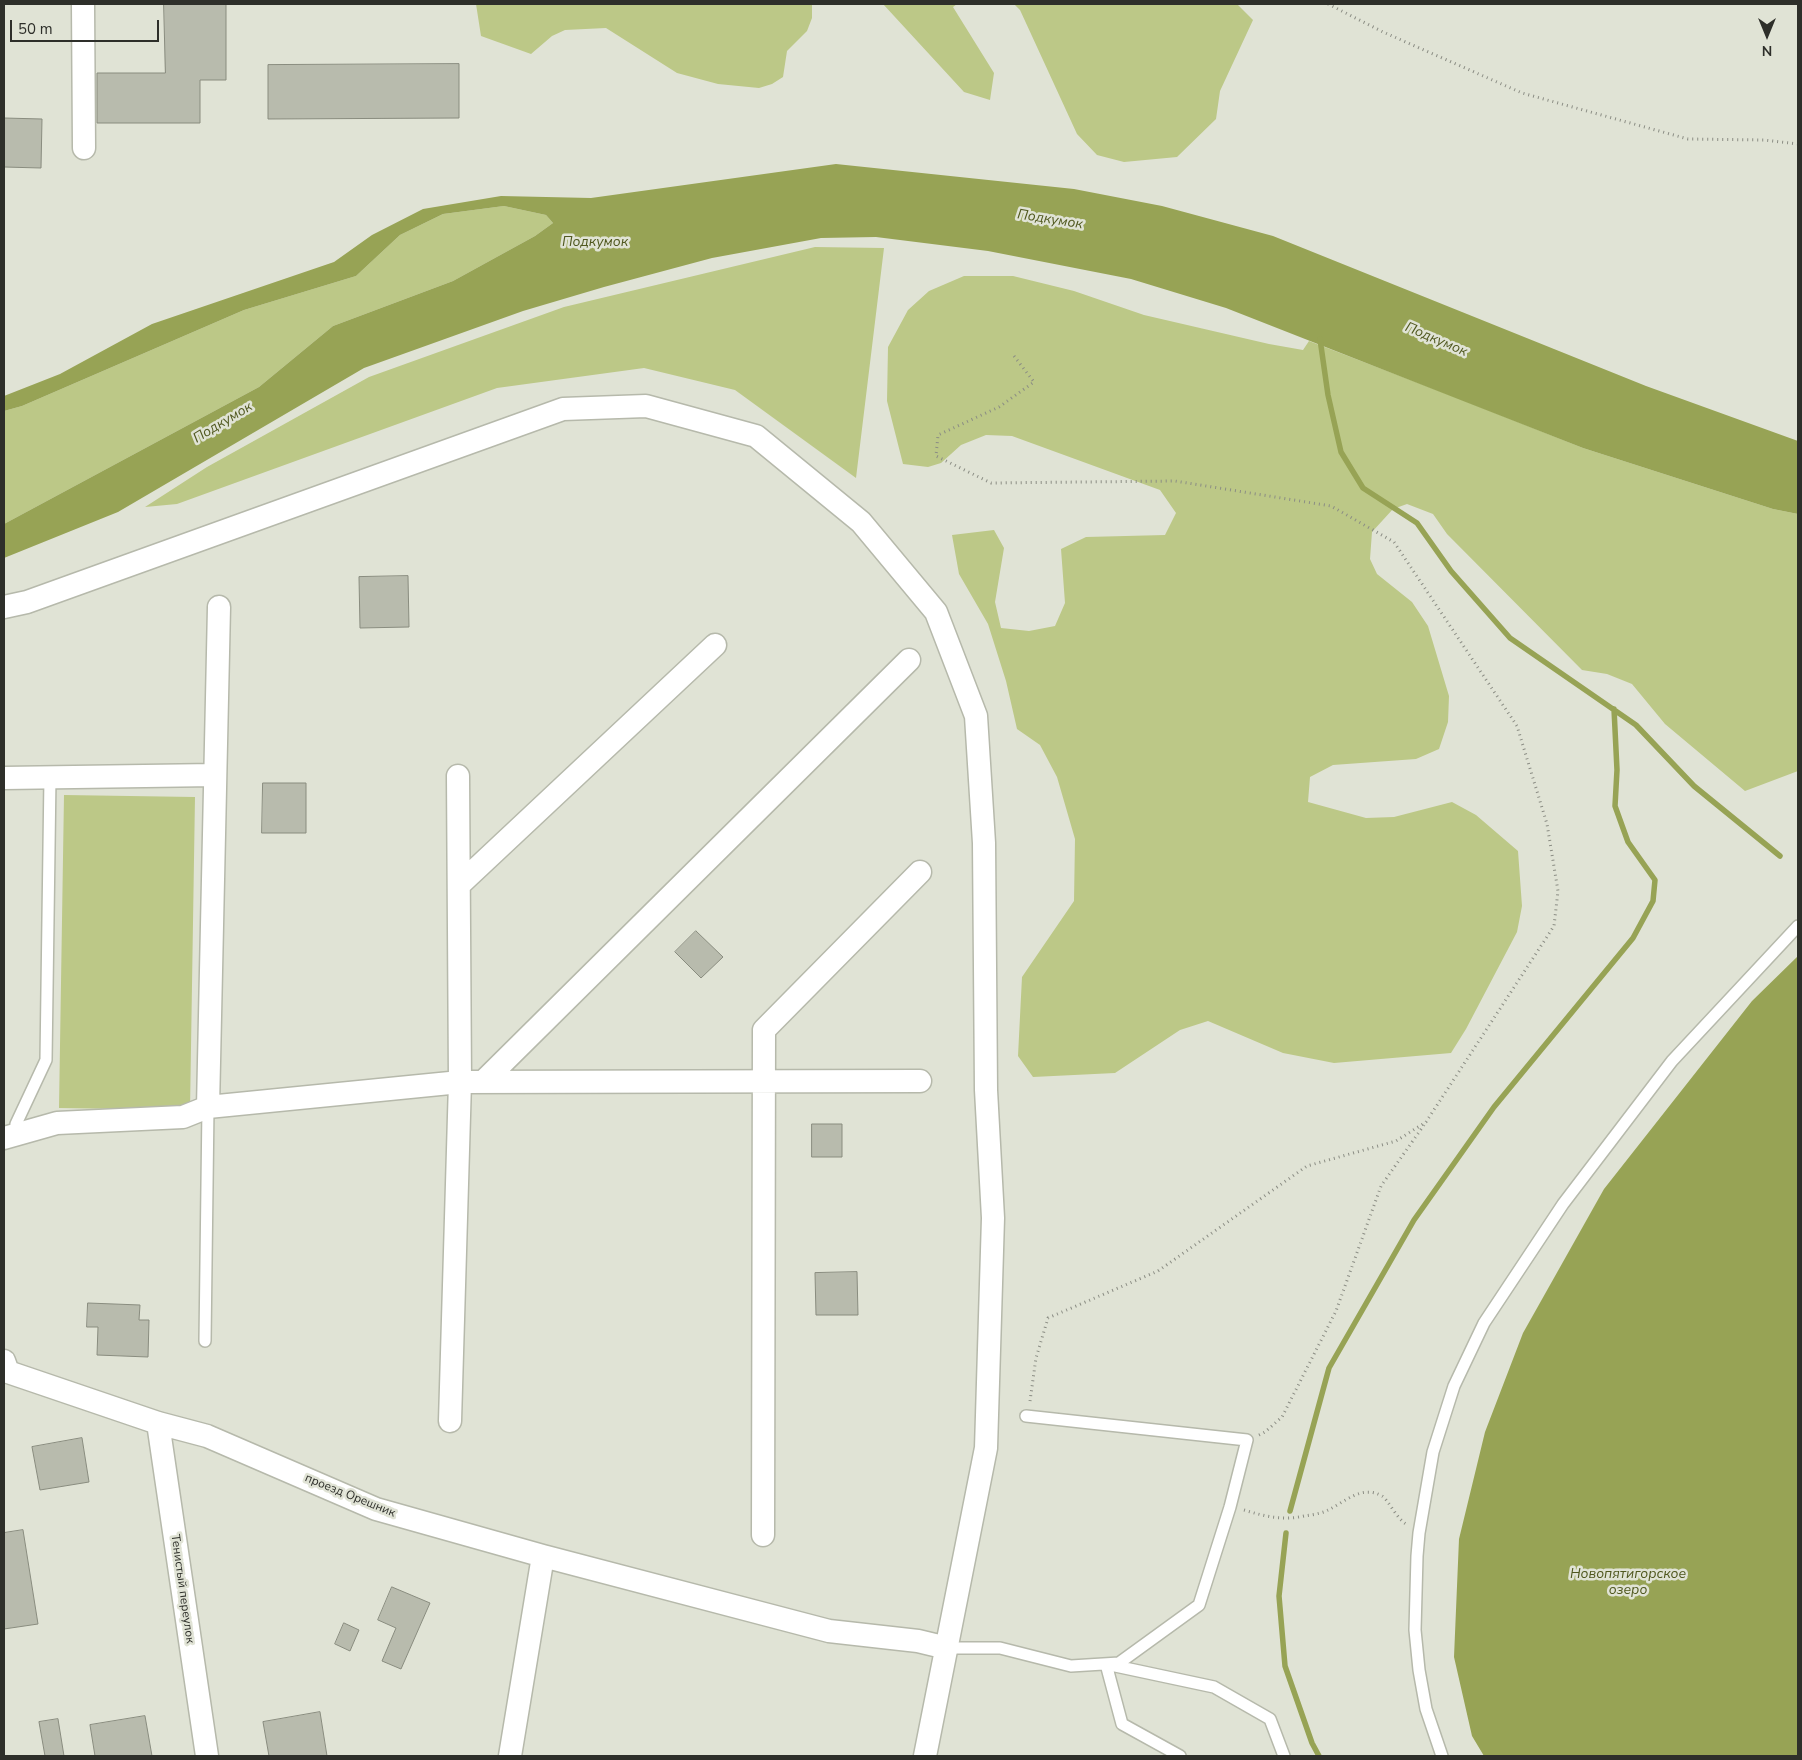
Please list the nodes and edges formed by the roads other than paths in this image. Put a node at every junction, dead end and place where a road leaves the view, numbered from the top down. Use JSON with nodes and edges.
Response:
{"nodes":[{"id":1,"x":83,"y":4,"type":"edge"},
{"id":2,"x":84,"y":148,"type":"dead end"},
{"id":3,"x":4,"y":607,"type":"edge"},
{"id":4,"x":219,"y":607,"type":"dead end"},
{"id":5,"x":715,"y":645,"type":"dead end"},
{"id":6,"x":909,"y":660,"type":"dead end"},
{"id":7,"x":215,"y":775,"type":"junction"},
{"id":8,"x":458,"y":776,"type":"dead end"},
{"id":9,"x":50,"y":777,"type":"junction"},
{"id":10,"x":4,"y":778,"type":"edge"},
{"id":11,"x":920,"y":872,"type":"dead end"},
{"id":12,"x":459,"y":886,"type":"junction"},
{"id":13,"x":1798,"y":926,"type":"edge"},
{"id":14,"x":764,"y":1081,"type":"junction"},
{"id":15,"x":920,"y":1081,"type":"dead end"},
{"id":16,"x":460,"y":1082,"type":"junction"},
{"id":17,"x":484,"y":1082,"type":"junction"},
{"id":18,"x":208,"y":1107,"type":"junction"},
{"id":19,"x":10,"y":1131,"type":"edge"},
{"id":20,"x":206,"y":1341,"type":"dead end"},
{"id":21,"x":4,"y":1361,"type":"edge"},
{"id":22,"x":1026,"y":1416,"type":"road end"},
{"id":23,"x":450,"y":1421,"type":"dead end"},
{"id":24,"x":158,"y":1422,"type":"junction"},
{"id":25,"x":763,"y":1535,"type":"dead end"},
{"id":26,"x":544,"y":1556,"type":"junction"},
{"id":27,"x":947,"y":1648,"type":"junction"},
{"id":28,"x":1106,"y":1664,"type":"junction"},
{"id":29,"x":206,"y":1756,"type":"edge"},
{"id":30,"x":510,"y":1756,"type":"edge"},
{"id":31,"x":925,"y":1756,"type":"edge"},
{"id":32,"x":1180,"y":1756,"type":"edge"},
{"id":33,"x":1284,"y":1756,"type":"edge"},
{"id":34,"x":1442,"y":1756,"type":"edge"}],
"edges":[{"from":1,"to":2,"type":"street"},
{"from":3,"to":27,"type":"street"},
{"from":4,"to":7,"type":"street"},
{"from":5,"to":12,"type":"street"},
{"from":6,"to":17,"type":"street"},
{"from":7,"to":9,"type":"street"},
{"from":7,"to":18,"type":"street"},
{"from":8,"to":12,"type":"street"},
{"from":9,"to":10,"type":"street"},
{"from":9,"to":19,"type":"lane"},
{"from":11,"to":14,"type":"street"},
{"from":12,"to":16,"type":"street"},
{"from":13,"to":34,"type":"lane"},
{"from":14,"to":15,"type":"street"},
{"from":14,"to":17,"type":"street"},
{"from":14,"to":25,"type":"street"},
{"from":16,"to":17,"type":"street"},
{"from":16,"to":18,"type":"street"},
{"from":16,"to":23,"type":"street"},
{"from":18,"to":19,"type":"street"},
{"from":18,"to":20,"type":"lane"},
{"from":21,"to":24,"type":"street","name":"проезд Орешник"},
{"from":22,"to":28,"type":"lane"},
{"from":24,"to":26,"type":"street","name":"проезд Орешник"},
{"from":24,"to":29,"type":"street","name":"Тенистый переулок"},
{"from":26,"to":27,"type":"street","name":"проезд Орешник"},
{"from":26,"to":30,"type":"street"},
{"from":27,"to":28,"type":"lane"},
{"from":27,"to":31,"type":"street"},
{"from":28,"to":32,"type":"lane"},
{"from":28,"to":33,"type":"lane"}]}
